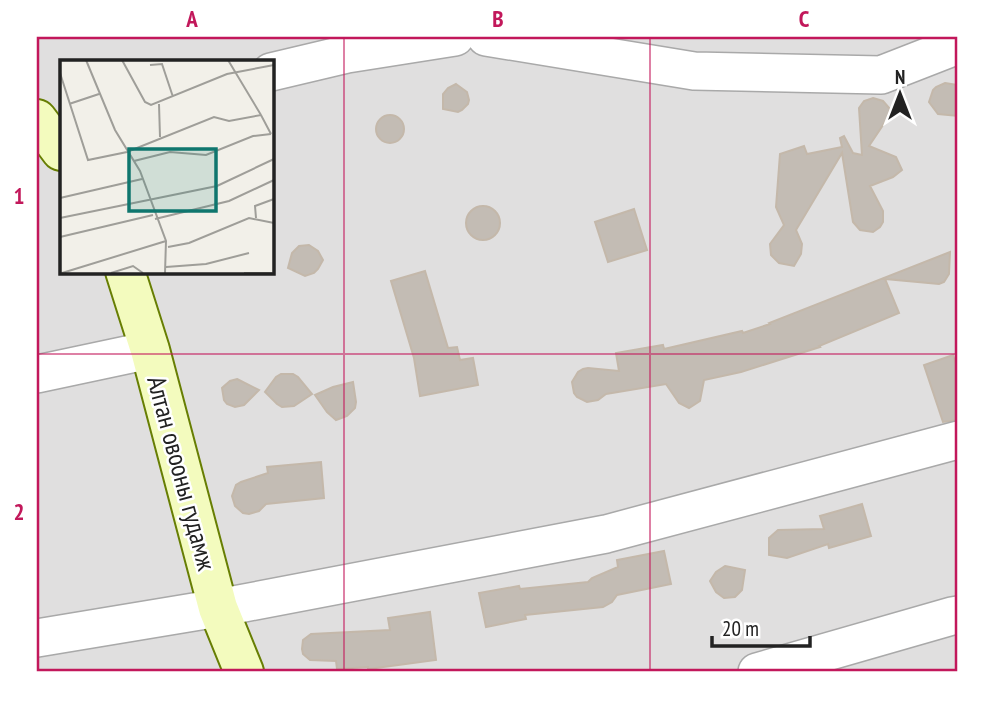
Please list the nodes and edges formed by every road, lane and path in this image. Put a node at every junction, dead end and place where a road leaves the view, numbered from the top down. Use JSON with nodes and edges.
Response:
{"nodes":[{"id":1,"x":455,"y":37,"type":"edge"},
{"id":2,"x":486,"y":37,"type":"edge"},
{"id":3,"x":958,"y":45,"type":"edge"},
{"id":4,"x":273,"y":72,"type":"edge"},
{"id":5,"x":126,"y":273,"type":"edge"},
{"id":6,"x":149,"y":350,"type":"junction"},
{"id":7,"x":37,"y":374,"type":"edge"},
{"id":8,"x":958,"y":440,"type":"edge"},
{"id":9,"x":218,"y":608,"type":"junction"},
{"id":10,"x":958,"y":615,"type":"edge"},
{"id":11,"x":37,"y":638,"type":"edge"},
{"id":12,"x":244,"y":672,"type":"edge"},
{"id":13,"x":757,"y":672,"type":"edge"}],
"edges":[{"from":1,"to":4,"type":"street"},
{"from":2,"to":3,"type":"street"},
{"from":5,"to":6,"type":"main road","name":"Алтан овооны гудамж"},
{"from":6,"to":7,"type":"street"},
{"from":6,"to":9,"type":"main road","name":"Алтан овооны гудамж"},
{"from":8,"to":9,"type":"street"},
{"from":9,"to":11,"type":"street"},
{"from":9,"to":12,"type":"main road","name":"Алтан овооны гудамж"},
{"from":10,"to":13,"type":"street"}]}
